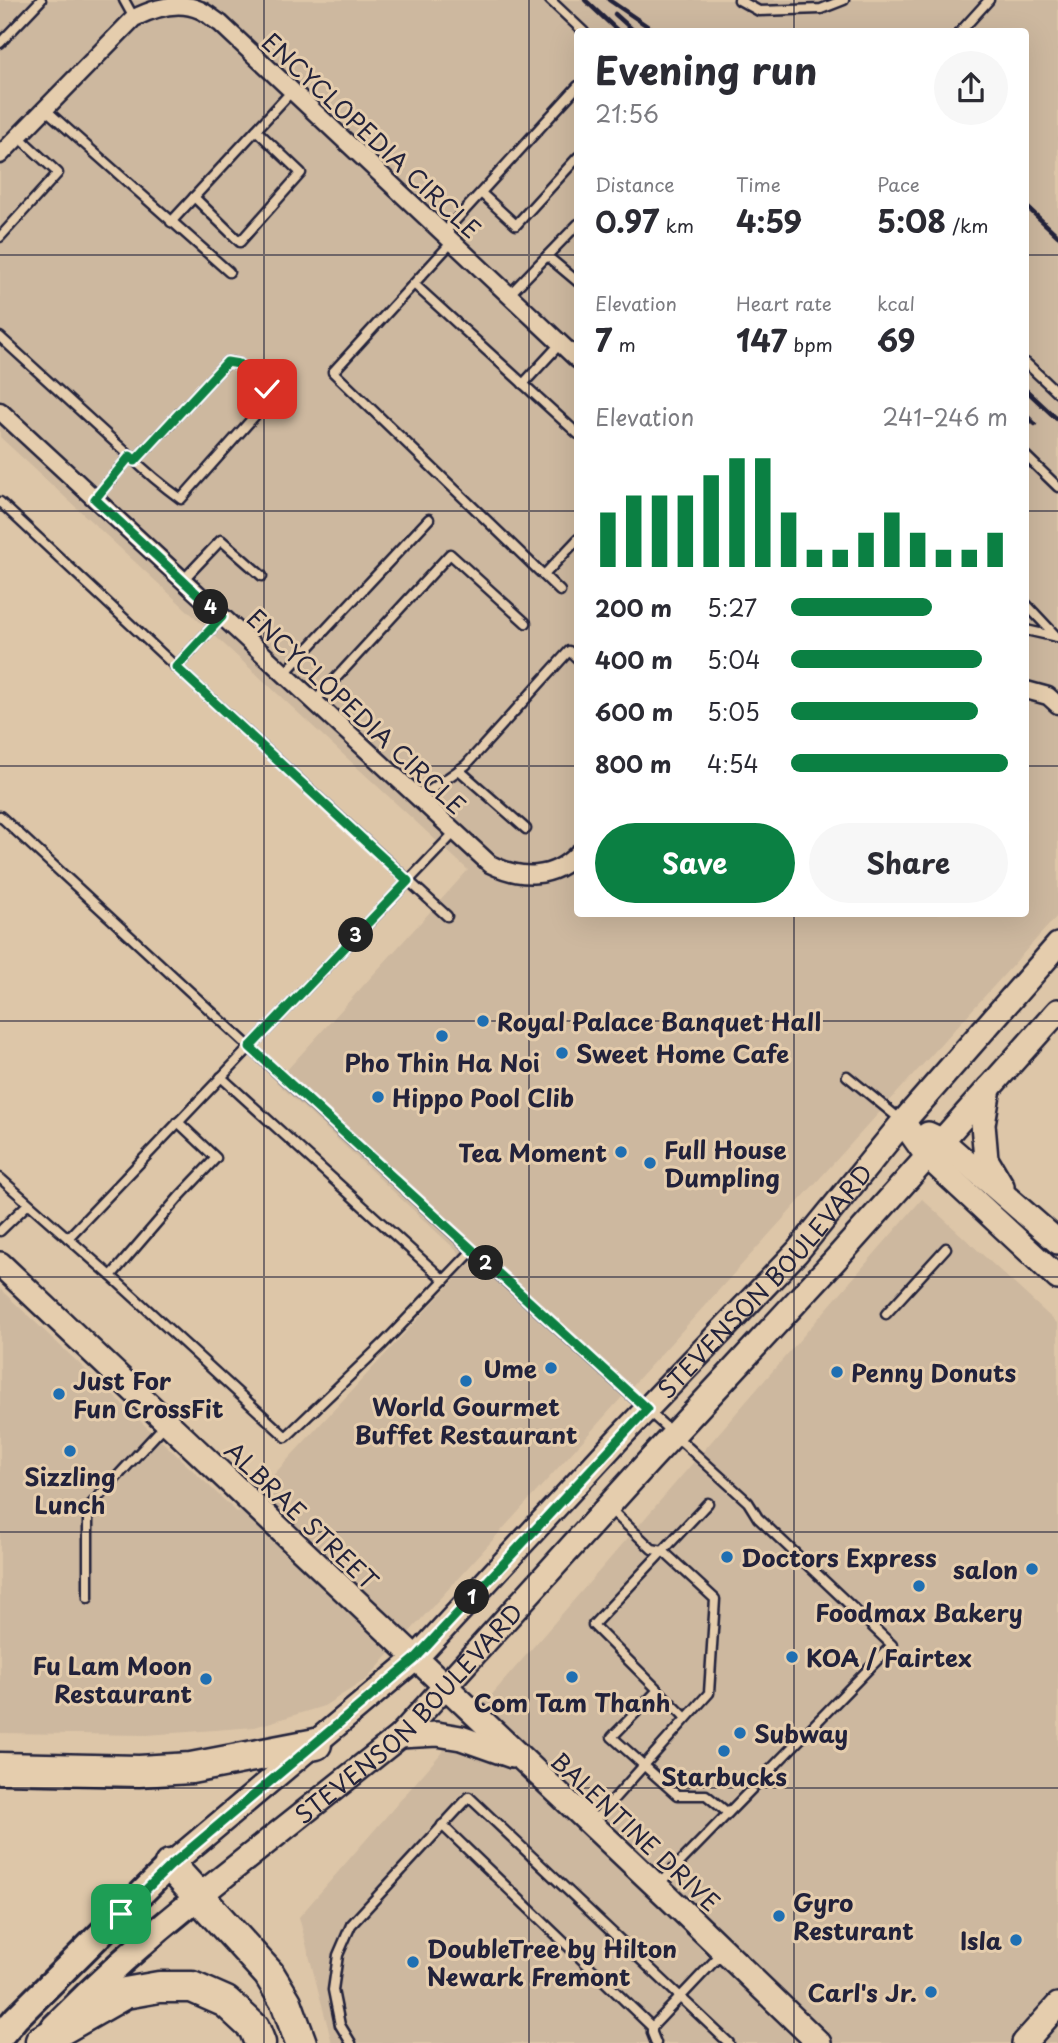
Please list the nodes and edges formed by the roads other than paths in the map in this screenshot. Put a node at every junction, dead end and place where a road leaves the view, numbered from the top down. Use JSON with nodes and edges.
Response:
{"nodes":[{"id":1,"x":41,"y":0,"type":"edge"},
{"id":2,"x":124,"y":0,"type":"edge"},
{"id":3,"x":550,"y":0,"type":"edge"},
{"id":4,"x":739,"y":0,"type":"edge"},
{"id":5,"x":844,"y":0,"type":"edge"},
{"id":6,"x":989,"y":0,"type":"edge"},
{"id":7,"x":181,"y":3,"type":"edge"},
{"id":8,"x":134,"y":18,"type":"junction"},
{"id":9,"x":580,"y":28,"type":"edge"},
{"id":10,"x":964,"y":28,"type":"edge"},
{"id":11,"x":0,"y":43,"type":"edge"},
{"id":12,"x":574,"y":90,"type":"edge"},
{"id":13,"x":292,"y":91,"type":"junction"},
{"id":14,"x":45,"y":109,"type":"junction"},
{"id":15,"x":256,"y":130,"type":"junction"},
{"id":16,"x":18,"y":136,"type":"junction"},
{"id":17,"x":0,"y":155,"type":"edge"},
{"id":18,"x":574,"y":161,"type":"edge"},
{"id":19,"x":481,"y":193,"type":"junction"},
{"id":20,"x":194,"y":197,"type":"junction"},
{"id":21,"x":171,"y":222,"type":"junction"},
{"id":22,"x":574,"y":228,"type":"edge"},
{"id":23,"x":0,"y":237,"type":"edge"},
{"id":24,"x":448,"y":238,"type":"junction"},
{"id":25,"x":547,"y":256,"type":"junction"},
{"id":26,"x":229,"y":272,"type":"dead end"},
{"id":27,"x":574,"y":279,"type":"edge"},
{"id":28,"x":414,"y":284,"type":"junction"},
{"id":29,"x":509,"y":296,"type":"junction"},
{"id":30,"x":0,"y":337,"type":"edge"},
{"id":31,"x":560,"y":344,"type":"junction"},
{"id":32,"x":574,"y":356,"type":"edge"},
{"id":33,"x":1029,"y":366,"type":"edge"},
{"id":34,"x":523,"y":384,"type":"junction"},
{"id":35,"x":1058,"y":393,"type":"edge"},
{"id":36,"x":0,"y":411,"type":"edge"},
{"id":37,"x":574,"y":430,"type":"edge"},
{"id":38,"x":132,"y":459,"type":"junction"},
{"id":39,"x":1029,"y":459,"type":"edge"},
{"id":40,"x":1058,"y":486,"type":"edge"},
{"id":41,"x":95,"y":499,"type":"junction"},
{"id":42,"x":0,"y":502,"type":"edge"},
{"id":43,"x":429,"y":519,"type":"dead end"},
{"id":44,"x":574,"y":543,"type":"edge"},
{"id":45,"x":544,"y":575,"type":"junction"},
{"id":46,"x":262,"y":576,"type":"dead end"},
{"id":47,"x":183,"y":580,"type":"junction"},
{"id":48,"x":560,"y":591,"type":"dead end"},
{"id":49,"x":1029,"y":607,"type":"edge"},
{"id":50,"x":222,"y":617,"type":"junction"},
{"id":51,"x":526,"y":623,"type":"dead end"},
{"id":52,"x":1029,"y":631,"type":"edge"},
{"id":53,"x":1057,"y":637,"type":"edge"},
{"id":54,"x":574,"y":655,"type":"edge"},
{"id":55,"x":176,"y":667,"type":"junction"},
{"id":56,"x":284,"y":674,"type":"junction"},
{"id":57,"x":1029,"y":691,"type":"edge"},
{"id":58,"x":314,"y":702,"type":"junction"},
{"id":59,"x":1058,"y":705,"type":"edge"},
{"id":60,"x":459,"y":770,"type":"junction"},
{"id":61,"x":419,"y":798,"type":"junction"},
{"id":62,"x":0,"y":816,"type":"edge"},
{"id":63,"x":526,"y":829,"type":"dead end"},
{"id":64,"x":455,"y":832,"type":"junction"},
{"id":65,"x":574,"y":857,"type":"edge"},
{"id":66,"x":408,"y":881,"type":"junction"},
{"id":67,"x":447,"y":916,"type":"dead end"},
{"id":68,"x":1058,"y":945,"type":"edge"},
{"id":69,"x":1058,"y":1011,"type":"edge"},
{"id":70,"x":250,"y":1047,"type":"junction"},
{"id":71,"x":847,"y":1076,"type":"dead end"},
{"id":72,"x":221,"y":1077,"type":"junction"},
{"id":73,"x":989,"y":1088,"type":"junction"},
{"id":74,"x":178,"y":1122,"type":"junction"},
{"id":75,"x":903,"y":1122,"type":"junction"},
{"id":76,"x":934,"y":1148,"type":"junction"},
{"id":77,"x":0,"y":1178,"type":"edge"},
{"id":78,"x":1013,"y":1203,"type":"junction"},
{"id":79,"x":28,"y":1204,"type":"junction"},
{"id":80,"x":0,"y":1231,"type":"edge"},
{"id":81,"x":68,"y":1238,"type":"junction"},
{"id":82,"x":1058,"y":1242,"type":"edge"},
{"id":83,"x":946,"y":1248,"type":"dead end"},
{"id":84,"x":472,"y":1251,"type":"junction"},
{"id":85,"x":0,"y":1264,"type":"edge"},
{"id":86,"x":111,"y":1276,"type":"junction"},
{"id":87,"x":1058,"y":1278,"type":"edge"},
{"id":88,"x":444,"y":1280,"type":"junction"},
{"id":89,"x":886,"y":1314,"type":"dead end"},
{"id":90,"x":647,"y":1409,"type":"junction"},
{"id":91,"x":167,"y":1422,"type":"junction"},
{"id":92,"x":674,"y":1434,"type":"junction"},
{"id":93,"x":708,"y":1503,"type":"dead end"},
{"id":94,"x":608,"y":1507,"type":"junction"},
{"id":95,"x":663,"y":1551,"type":"junction"},
{"id":96,"x":88,"y":1598,"type":"dead end"},
{"id":97,"x":415,"y":1659,"type":"junction"},
{"id":98,"x":445,"y":1687,"type":"junction"},
{"id":99,"x":658,"y":1690,"type":"junction"},
{"id":100,"x":687,"y":1718,"type":"junction"},
{"id":101,"x":400,"y":1736,"type":"junction"},
{"id":102,"x":316,"y":1744,"type":"junction"},
{"id":103,"x":523,"y":1760,"type":"junction"},
{"id":104,"x":644,"y":1765,"type":"junction"},
{"id":105,"x":0,"y":1768,"type":"edge"},
{"id":106,"x":728,"y":1813,"type":"junction"},
{"id":107,"x":442,"y":1825,"type":"junction"},
{"id":108,"x":591,"y":1825,"type":"junction"},
{"id":109,"x":170,"y":1866,"type":"junction"},
{"id":110,"x":657,"y":1886,"type":"junction"},
{"id":111,"x":198,"y":1897,"type":"junction"},
{"id":112,"x":724,"y":1951,"type":"junction"},
{"id":113,"x":680,"y":1997,"type":"junction"},
{"id":114,"x":1058,"y":2005,"type":"edge"},
{"id":115,"x":652,"y":2027,"type":"junction"},
{"id":116,"x":0,"y":2037,"type":"edge"},
{"id":117,"x":40,"y":2042,"type":"edge"},
{"id":118,"x":260,"y":2043,"type":"edge"},
{"id":119,"x":301,"y":2043,"type":"edge"},
{"id":120,"x":351,"y":2043,"type":"edge"},
{"id":121,"x":656,"y":2043,"type":"edge"},
{"id":122,"x":729,"y":2043,"type":"edge"},
{"id":123,"x":820,"y":2043,"type":"edge"},
{"id":124,"x":1024,"y":2043,"type":"edge"}],
"edges":[{"from":1,"to":11,"type":"lane"},
{"from":2,"to":8,"type":"lane"},
{"from":3,"to":9,"type":"lane"},
{"from":4,"to":5,"type":"lane"},
{"from":6,"to":10,"type":"lane"},
{"from":7,"to":8,"type":"street","name":"ENCYCLOPEDIA CIRCLE"},
{"from":7,"to":13,"type":"street","name":"ENCYCLOPEDIA CIRCLE"},
{"from":8,"to":14,"type":"street","name":"ENCYCLOPEDIA CIRCLE"},
{"from":12,"to":19,"type":"lane"},
{"from":13,"to":15,"type":"lane"},
{"from":13,"to":24,"type":"street","name":"ENCYCLOPEDIA CIRCLE"},
{"from":14,"to":16,"type":"street","name":"ENCYCLOPEDIA CIRCLE"},
{"from":14,"to":21,"type":"lane"},
{"from":15,"to":20,"type":"lane"},
{"from":15,"to":20,"type":"lane"},
{"from":16,"to":17,"type":"street","name":"ENCYCLOPEDIA CIRCLE"},
{"from":16,"to":23,"type":"lane"},
{"from":18,"to":19,"type":"lane"},
{"from":19,"to":24,"type":"lane"},
{"from":20,"to":21,"type":"lane"},
{"from":21,"to":26,"type":"lane"},
{"from":22,"to":25,"type":"lane"},
{"from":24,"to":28,"type":"lane"},
{"from":24,"to":29,"type":"street","name":"ENCYCLOPEDIA CIRCLE"},
{"from":25,"to":27,"type":"lane"},
{"from":25,"to":29,"type":"lane"},
{"from":28,"to":34,"type":"lane"},
{"from":28,"to":45,"type":"lane"},
{"from":29,"to":31,"type":"street","name":"ENCYCLOPEDIA CIRCLE"},
{"from":30,"to":38,"type":"lane"},
{"from":31,"to":32,"type":"street","name":"ENCYCLOPEDIA CIRCLE"},
{"from":31,"to":34,"type":"lane"},
{"from":33,"to":35,"type":"lane"},
{"from":34,"to":37,"type":"lane"},
{"from":36,"to":41,"type":"street","name":"ENCYCLOPEDIA CIRCLE"},
{"from":38,"to":38,"type":"lane"},
{"from":38,"to":41,"type":"lane"},
{"from":39,"to":40,"type":"lane"},
{"from":41,"to":47,"type":"street","name":"ENCYCLOPEDIA CIRCLE"},
{"from":42,"to":55,"type":"lane"},
{"from":43,"to":56,"type":"lane"},
{"from":44,"to":45,"type":"lane"},
{"from":45,"to":48,"type":"lane"},
{"from":46,"to":47,"type":"lane"},
{"from":47,"to":50,"type":"street","name":"ENCYCLOPEDIA CIRCLE"},
{"from":49,"to":53,"type":"lane"},
{"from":50,"to":55,"type":"lane"},
{"from":50,"to":56,"type":"street","name":"ENCYCLOPEDIA CIRCLE"},
{"from":51,"to":58,"type":"lane"},
{"from":52,"to":53,"type":"lane"},
{"from":54,"to":60,"type":"lane"},
{"from":55,"to":66,"type":"lane"},
{"from":56,"to":58,"type":"street","name":"ENCYCLOPEDIA CIRCLE"},
{"from":57,"to":59,"type":"street"},
{"from":58,"to":61,"type":"street","name":"ENCYCLOPEDIA CIRCLE"},
{"from":60,"to":61,"type":"lane"},
{"from":60,"to":63,"type":"lane"},
{"from":61,"to":64,"type":"street","name":"ENCYCLOPEDIA CIRCLE"},
{"from":62,"to":70,"type":"lane"},
{"from":64,"to":65,"type":"street","name":"ENCYCLOPEDIA CIRCLE"},
{"from":64,"to":66,"type":"lane"},
{"from":66,"to":67,"type":"lane"},
{"from":66,"to":70,"type":"lane"},
{"from":68,"to":75,"type":"main road","name":"STEVENSON BOULEVARD"},
{"from":69,"to":73,"type":"main road","name":"STEVENSON BOULEVARD"},
{"from":70,"to":72,"type":"lane"},
{"from":70,"to":84,"type":"lane"},
{"from":71,"to":75,"type":"lane"},
{"from":72,"to":74,"type":"lane"},
{"from":72,"to":88,"type":"lane"},
{"from":73,"to":76,"type":"main road","name":"STEVENSON BOULEVARD"},
{"from":73,"to":78,"type":"main road"},
{"from":74,"to":81,"type":"lane"},
{"from":74,"to":86,"type":"lane"},
{"from":75,"to":76,"type":"main road"},
{"from":75,"to":90,"type":"main road","name":"STEVENSON BOULEVARD"},
{"from":76,"to":78,"type":"main road"},
{"from":76,"to":87,"type":"main road"},
{"from":76,"to":92,"type":"main road","name":"STEVENSON BOULEVARD"},
{"from":77,"to":79,"type":"lane"},
{"from":78,"to":82,"type":"main road"},
{"from":79,"to":80,"type":"lane"},
{"from":79,"to":81,"type":"lane"},
{"from":81,"to":86,"type":"lane"},
{"from":83,"to":89,"type":"lane"},
{"from":84,"to":88,"type":"lane"},
{"from":84,"to":90,"type":"lane"},
{"from":85,"to":91,"type":"main road","name":"ALBRAE STREET"},
{"from":86,"to":88,"type":"lane"},
{"from":90,"to":92,"type":"lane"},
{"from":90,"to":97,"type":"main road","name":"STEVENSON BOULEVARD"},
{"from":91,"to":96,"type":"lane"},
{"from":91,"to":97,"type":"main road","name":"ALBRAE STREET"},
{"from":92,"to":94,"type":"main road","name":"STEVENSON BOULEVARD"},
{"from":92,"to":106,"type":"lane"},
{"from":93,"to":95,"type":"lane"},
{"from":94,"to":95,"type":"lane"},
{"from":94,"to":98,"type":"main road","name":"STEVENSON BOULEVARD"},
{"from":95,"to":99,"type":"lane"},
{"from":95,"to":100,"type":"lane"},
{"from":97,"to":98,"type":"main road","name":"BALENTINE DRIVE"},
{"from":97,"to":102,"type":"main road","name":"STEVENSON BOULEVARD"},
{"from":98,"to":101,"type":"main road","name":"STEVENSON BOULEVARD"},
{"from":98,"to":103,"type":"main road","name":"BALENTINE DRIVE"},
{"from":99,"to":100,"type":"lane"},
{"from":99,"to":104,"type":"lane"},
{"from":100,"to":104,"type":"lane"},
{"from":101,"to":103,"type":"main road"},
{"from":101,"to":111,"type":"main road","name":"STEVENSON BOULEVARD"},
{"from":102,"to":105,"type":"highway"},
{"from":102,"to":109,"type":"main road","name":"STEVENSON BOULEVARD"},
{"from":103,"to":108,"type":"main road","name":"BALENTINE DRIVE"},
{"from":104,"to":106,"type":"lane"},
{"from":104,"to":108,"type":"lane"},
{"from":106,"to":110,"type":"lane"},
{"from":107,"to":113,"type":"lane"},
{"from":107,"to":115,"type":"lane"},
{"from":107,"to":120,"type":"lane"},
{"from":108,"to":110,"type":"main road","name":"BALENTINE DRIVE"},
{"from":109,"to":111,"type":"highway"},
{"from":109,"to":116,"type":"main road","name":"STEVENSON BOULEVARD"},
{"from":110,"to":112,"type":"main road","name":"BALENTINE DRIVE"},
{"from":111,"to":117,"type":"main road","name":"STEVENSON BOULEVARD"},
{"from":111,"to":119,"type":"highway"},
{"from":112,"to":113,"type":"lane"},
{"from":112,"to":123,"type":"main road","name":"BALENTINE DRIVE"},
{"from":113,"to":115,"type":"lane"},
{"from":113,"to":122,"type":"lane"},
{"from":114,"to":124,"type":"main road"},
{"from":115,"to":121,"type":"lane"},
{"from":117,"to":118,"type":"highway"}]}
